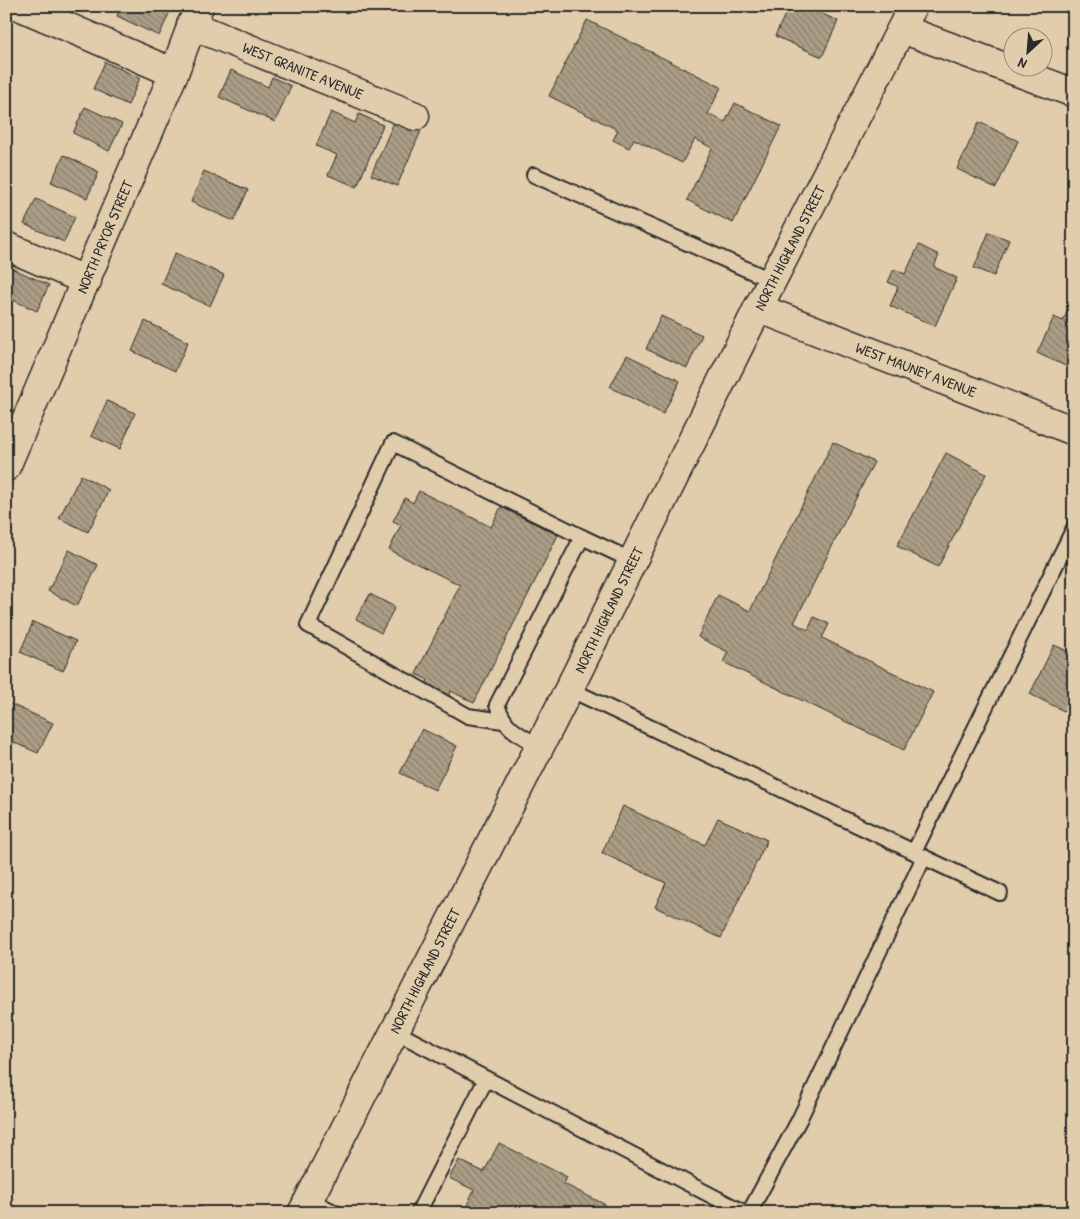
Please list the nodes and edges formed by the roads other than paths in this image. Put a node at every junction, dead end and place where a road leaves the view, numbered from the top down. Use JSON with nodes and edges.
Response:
{"nodes":[{"id":1,"x":19,"y":6,"type":"edge"},
{"id":2,"x":195,"y":16,"type":"edge"},
{"id":3,"x":908,"y":18,"type":"edge"},
{"id":4,"x":174,"y":73,"type":"junction"},
{"id":5,"x":1074,"y":93,"type":"edge"},
{"id":6,"x":415,"y":116,"type":"dead end"},
{"id":7,"x":534,"y":175,"type":"dead end"},
{"id":8,"x":6,"y":246,"type":"edge"},
{"id":9,"x":87,"y":281,"type":"junction"},
{"id":10,"x":772,"y":281,"type":"junction"},
{"id":11,"x":758,"y":308,"type":"junction"},
{"id":12,"x":1074,"y":431,"type":"edge"},
{"id":13,"x":6,"y":467,"type":"edge"},
{"id":14,"x":1074,"y":528,"type":"edge"},
{"id":15,"x":582,"y":537,"type":"junction"},
{"id":16,"x":633,"y":561,"type":"junction"},
{"id":17,"x":570,"y":689,"type":"junction"},
{"id":18,"x":503,"y":721,"type":"junction"},
{"id":19,"x":539,"y":746,"type":"junction"},
{"id":20,"x":919,"y":854,"type":"junction"},
{"id":21,"x":1000,"y":893,"type":"dead end"},
{"id":22,"x":394,"y":1031,"type":"junction"},
{"id":23,"x":486,"y":1079,"type":"junction"},
{"id":24,"x":305,"y":1206,"type":"edge"},
{"id":25,"x":336,"y":1213,"type":"edge"},
{"id":26,"x":418,"y":1213,"type":"edge"},
{"id":27,"x":745,"y":1213,"type":"edge"},
{"id":28,"x":749,"y":1213,"type":"edge"}],
"edges":[{"from":1,"to":4,"type":"street"},
{"from":2,"to":4,"type":"street","name":"NORTH PRYOR STREET"},
{"from":2,"to":6,"type":"street","name":"WEST GRANITE AVENUE"},
{"from":3,"to":5,"type":"street"},
{"from":3,"to":10,"type":"street","name":"NORTH HIGHLAND STREET"},
{"from":4,"to":9,"type":"street","name":"NORTH PRYOR STREET"},
{"from":7,"to":10,"type":"lane"},
{"from":8,"to":9,"type":"street"},
{"from":9,"to":13,"type":"street","name":"NORTH PRYOR STREET"},
{"from":10,"to":11,"type":"street","name":"NORTH HIGHLAND STREET"},
{"from":11,"to":12,"type":"street","name":"WEST MAUNEY AVENUE"},
{"from":11,"to":16,"type":"street","name":"NORTH HIGHLAND STREET"},
{"from":14,"to":20,"type":"lane"},
{"from":15,"to":16,"type":"lane"},
{"from":15,"to":18,"type":"lane"},
{"from":15,"to":18,"type":"lane"},
{"from":16,"to":17,"type":"street","name":"NORTH HIGHLAND STREET"},
{"from":17,"to":19,"type":"street","name":"NORTH HIGHLAND STREET"},
{"from":17,"to":20,"type":"lane"},
{"from":18,"to":19,"type":"lane"},
{"from":19,"to":22,"type":"street","name":"NORTH HIGHLAND STREET"},
{"from":20,"to":21,"type":"lane"},
{"from":20,"to":28,"type":"lane"},
{"from":22,"to":23,"type":"lane"},
{"from":22,"to":24,"type":"street","name":"NORTH HIGHLAND STREET"},
{"from":23,"to":26,"type":"lane"},
{"from":23,"to":27,"type":"lane"},
{"from":24,"to":25,"type":"lane"}]}
